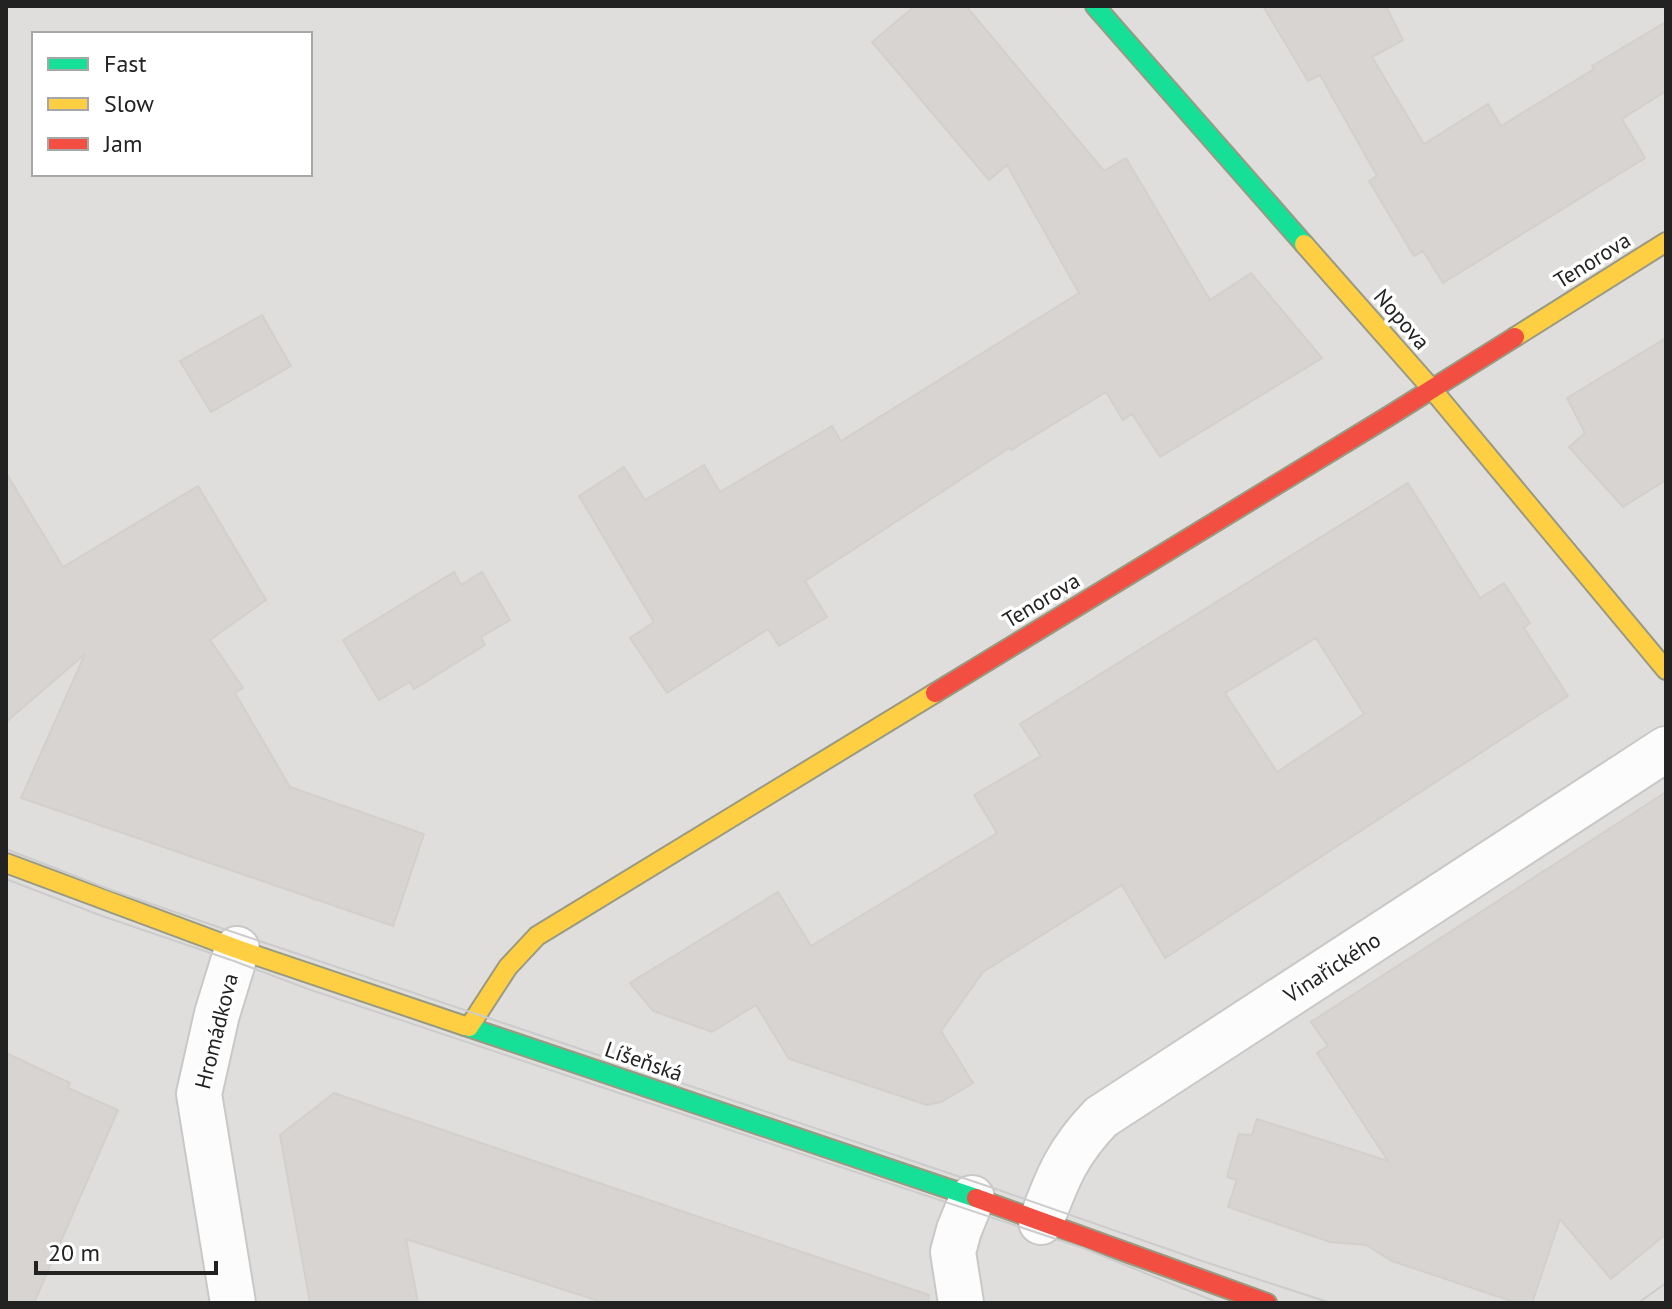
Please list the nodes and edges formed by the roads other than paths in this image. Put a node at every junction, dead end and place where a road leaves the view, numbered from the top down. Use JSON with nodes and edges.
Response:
{"nodes":[{"id":1,"x":1095,"y":6,"type":"edge"},
{"id":2,"x":1666,"y":242,"type":"edge"},
{"id":3,"x":1431,"y":388,"type":"junction"},
{"id":4,"x":1666,"y":670,"type":"edge"},
{"id":5,"x":1666,"y":749,"type":"edge"},
{"id":6,"x":6,"y":863,"type":"edge"},
{"id":7,"x":237,"y":949,"type":"junction"},
{"id":8,"x":469,"y":1027,"type":"junction"},
{"id":9,"x":972,"y":1198,"type":"junction"},
{"id":10,"x":1041,"y":1222,"type":"junction"},
{"id":11,"x":233,"y":1303,"type":"edge"},
{"id":12,"x":961,"y":1303,"type":"edge"},
{"id":13,"x":1267,"y":1303,"type":"edge"}],
"edges":[{"from":1,"to":3,"type":"street","name":"Nopova"},
{"from":2,"to":3,"type":"street","name":"Tenorova"},
{"from":3,"to":4,"type":"street","name":"Nopova"},
{"from":3,"to":8,"type":"street","name":"Tenorova"},
{"from":5,"to":10,"type":"street","name":"Vinařického"},
{"from":6,"to":7,"type":"street","name":"Líšeňská"},
{"from":7,"to":8,"type":"street","name":"Líšeňská"},
{"from":7,"to":11,"type":"street","name":"Hromádkova"},
{"from":8,"to":9,"type":"street","name":"Líšeňská"},
{"from":9,"to":10,"type":"street","name":"Líšeňská"},
{"from":9,"to":12,"type":"street"},
{"from":10,"to":13,"type":"street","name":"Líšeňská"}]}
